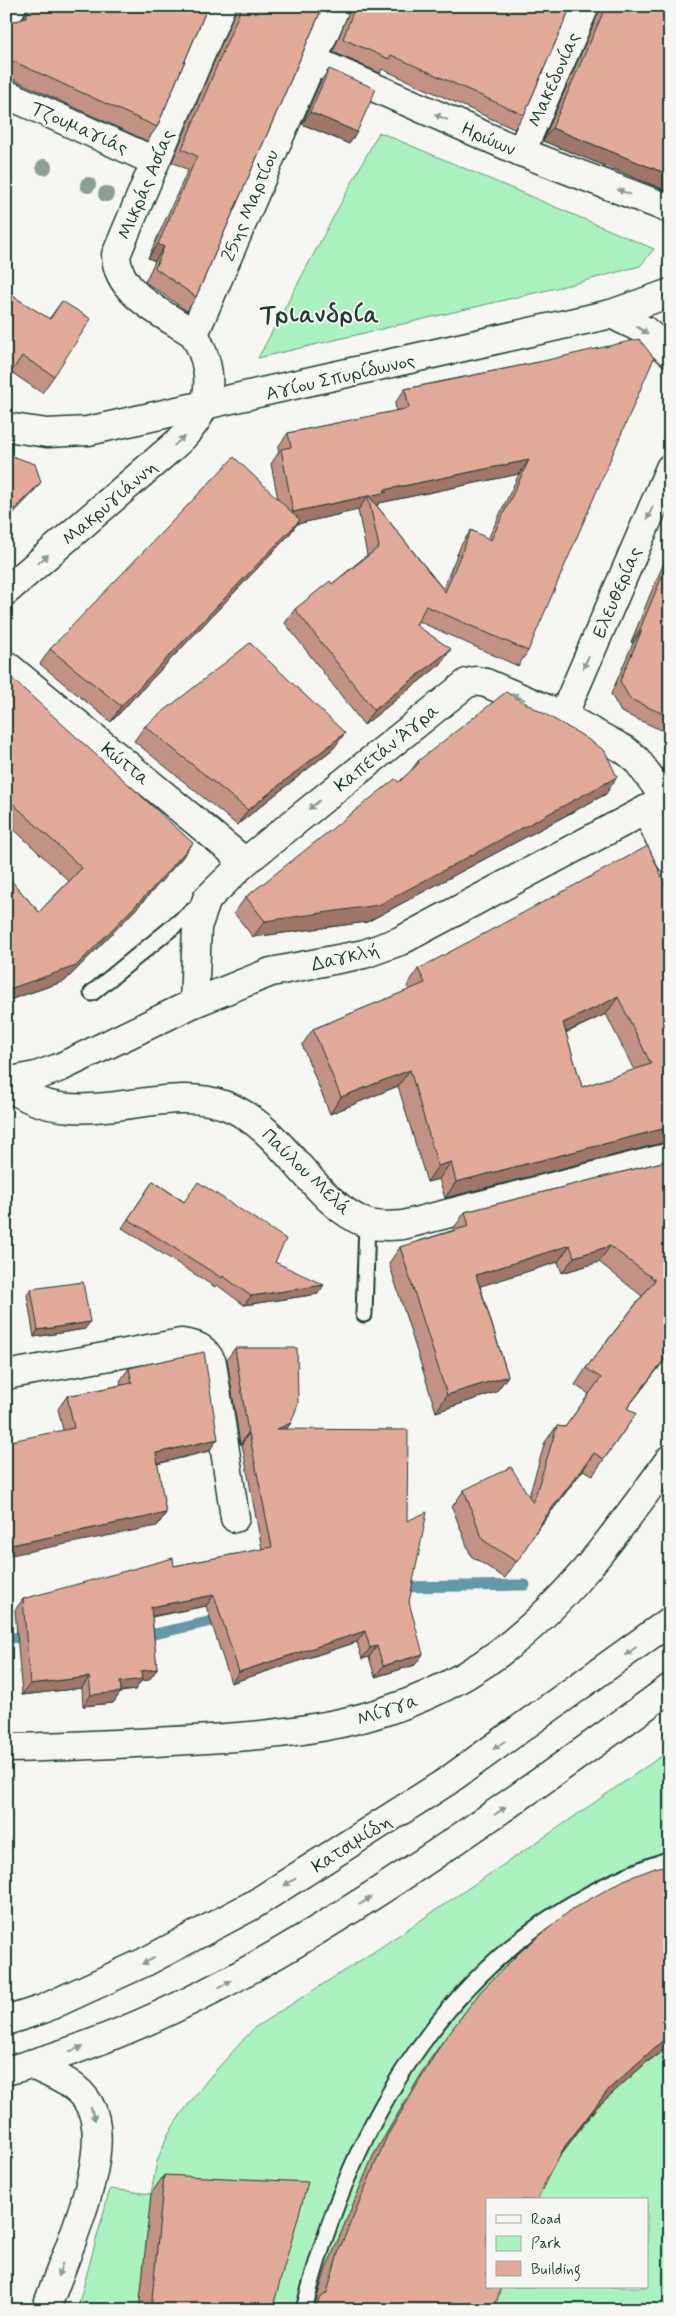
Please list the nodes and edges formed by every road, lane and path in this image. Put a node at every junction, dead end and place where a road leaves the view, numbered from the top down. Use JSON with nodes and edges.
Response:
{"nodes":[{"id":1,"x":12,"y":6,"type":"edge"},
{"id":2,"x":221,"y":6,"type":"edge"},
{"id":3,"x":336,"y":6,"type":"edge"},
{"id":4,"x":585,"y":6,"type":"edge"},
{"id":5,"x":6,"y":19,"type":"edge"},
{"id":6,"x":312,"y":60,"type":"junction"},
{"id":7,"x":6,"y":94,"type":"edge"},
{"id":8,"x":521,"y":152,"type":"junction"},
{"id":9,"x":154,"y":161,"type":"junction"},
{"id":10,"x":670,"y":209,"type":"edge"},
{"id":11,"x":670,"y":294,"type":"edge"},
{"id":12,"x":611,"y":314,"type":"junction"},
{"id":13,"x":194,"y":334,"type":"junction"},
{"id":14,"x":670,"y":352,"type":"edge"},
{"id":15,"x":205,"y":406,"type":"junction"},
{"id":16,"x":6,"y":427,"type":"edge"},
{"id":17,"x":670,"y":468,"type":"edge"},
{"id":18,"x":6,"y":591,"type":"edge"},
{"id":19,"x":6,"y":665,"type":"edge"},
{"id":20,"x":563,"y":716,"type":"junction"},
{"id":21,"x":660,"y":802,"type":"edge"},
{"id":22,"x":670,"y":859,"type":"edge"},
{"id":23,"x":245,"y":862,"type":"junction"},
{"id":24,"x":207,"y":898,"type":"junction"},
{"id":25,"x":92,"y":993,"type":"dead end"},
{"id":26,"x":194,"y":1003,"type":"junction"},
{"id":27,"x":6,"y":1083,"type":"edge"},
{"id":28,"x":670,"y":1157,"type":"edge"},
{"id":29,"x":366,"y":1223,"type":"junction"},
{"id":30,"x":364,"y":1314,"type":"dead end"},
{"id":31,"x":6,"y":1375,"type":"edge"},
{"id":32,"x":670,"y":1460,"type":"edge"},
{"id":33,"x":235,"y":1518,"type":"dead end"},
{"id":34,"x":670,"y":1621,"type":"edge"},
{"id":35,"x":670,"y":1688,"type":"edge"},
{"id":36,"x":6,"y":1748,"type":"edge"},
{"id":37,"x":670,"y":1859,"type":"edge"},
{"id":38,"x":6,"y":2021,"type":"edge"},
{"id":39,"x":18,"y":2067,"type":"edge"},
{"id":40,"x":46,"y":2310,"type":"edge"},
{"id":41,"x":304,"y":2310,"type":"edge"}],
"edges":[{"from":1,"to":5,"type":"street"},
{"from":2,"to":9,"type":"street","name":"Μικράς Ασίας"},
{"from":3,"to":6,"type":"street","name":"25ης Μαρτίου"},
{"from":4,"to":8,"type":"street","name":"Μακεδονίας"},
{"from":8,"to":6,"type":"street","name":"Ηρώων","one_way":true},
{"from":6,"to":13,"type":"street","name":"25ης Μαρτίου"},
{"from":7,"to":9,"type":"street","name":"Τζουμαγιάς"},
{"from":10,"to":8,"type":"street","name":"Ηρώων","one_way":true},
{"from":9,"to":13,"type":"street","name":"Μικράς Ασίας"},
{"from":11,"to":12,"type":"street","name":"Αγίου Σπυρίδωνος"},
{"from":12,"to":14,"type":"street","one_way":true},
{"from":12,"to":15,"type":"street","name":"Αγίου Σπυρίδωνος"},
{"from":13,"to":15,"type":"street"},
{"from":15,"to":16,"type":"street","name":"Αγίου Σπυρίδωνος"},
{"from":18,"to":15,"type":"street","name":"Μακρυγιάννη","one_way":true},
{"from":17,"to":20,"type":"street","name":"Ελευθερίας","one_way":true},
{"from":19,"to":23,"type":"street","name":"Κώττα"},
{"from":20,"to":21,"type":"street","name":"Καπετάν Άγρα"},
{"from":20,"to":23,"type":"street","name":"Καπετάν Άγρα","one_way":true},
{"from":21,"to":22,"type":"street","name":"Καπετάν Άγρα"},
{"from":21,"to":26,"type":"street","name":"Δαγκλή"},
{"from":23,"to":24,"type":"street","name":"Καπετάν Άγρα"},
{"from":24,"to":25,"type":"lane"},
{"from":24,"to":26,"type":"street","name":"Καπετάν Άγρα"},
{"from":26,"to":27,"type":"street","name":"Δαγκλή"},
{"from":27,"to":29,"type":"street","name":"Παύλου Μελά"},
{"from":28,"to":29,"type":"street","name":"Παύλου Μελά"},
{"from":29,"to":30,"type":"lane"},
{"from":31,"to":33,"type":"street"},
{"from":32,"to":36,"type":"street","name":"Μίγγα"},
{"from":34,"to":38,"type":"street","name":"Κατσιμίδη","one_way":true},
{"from":39,"to":35,"type":"street","one_way":true},
{"from":37,"to":41,"type":"lane"},
{"from":39,"to":40,"type":"street","one_way":true}]}
